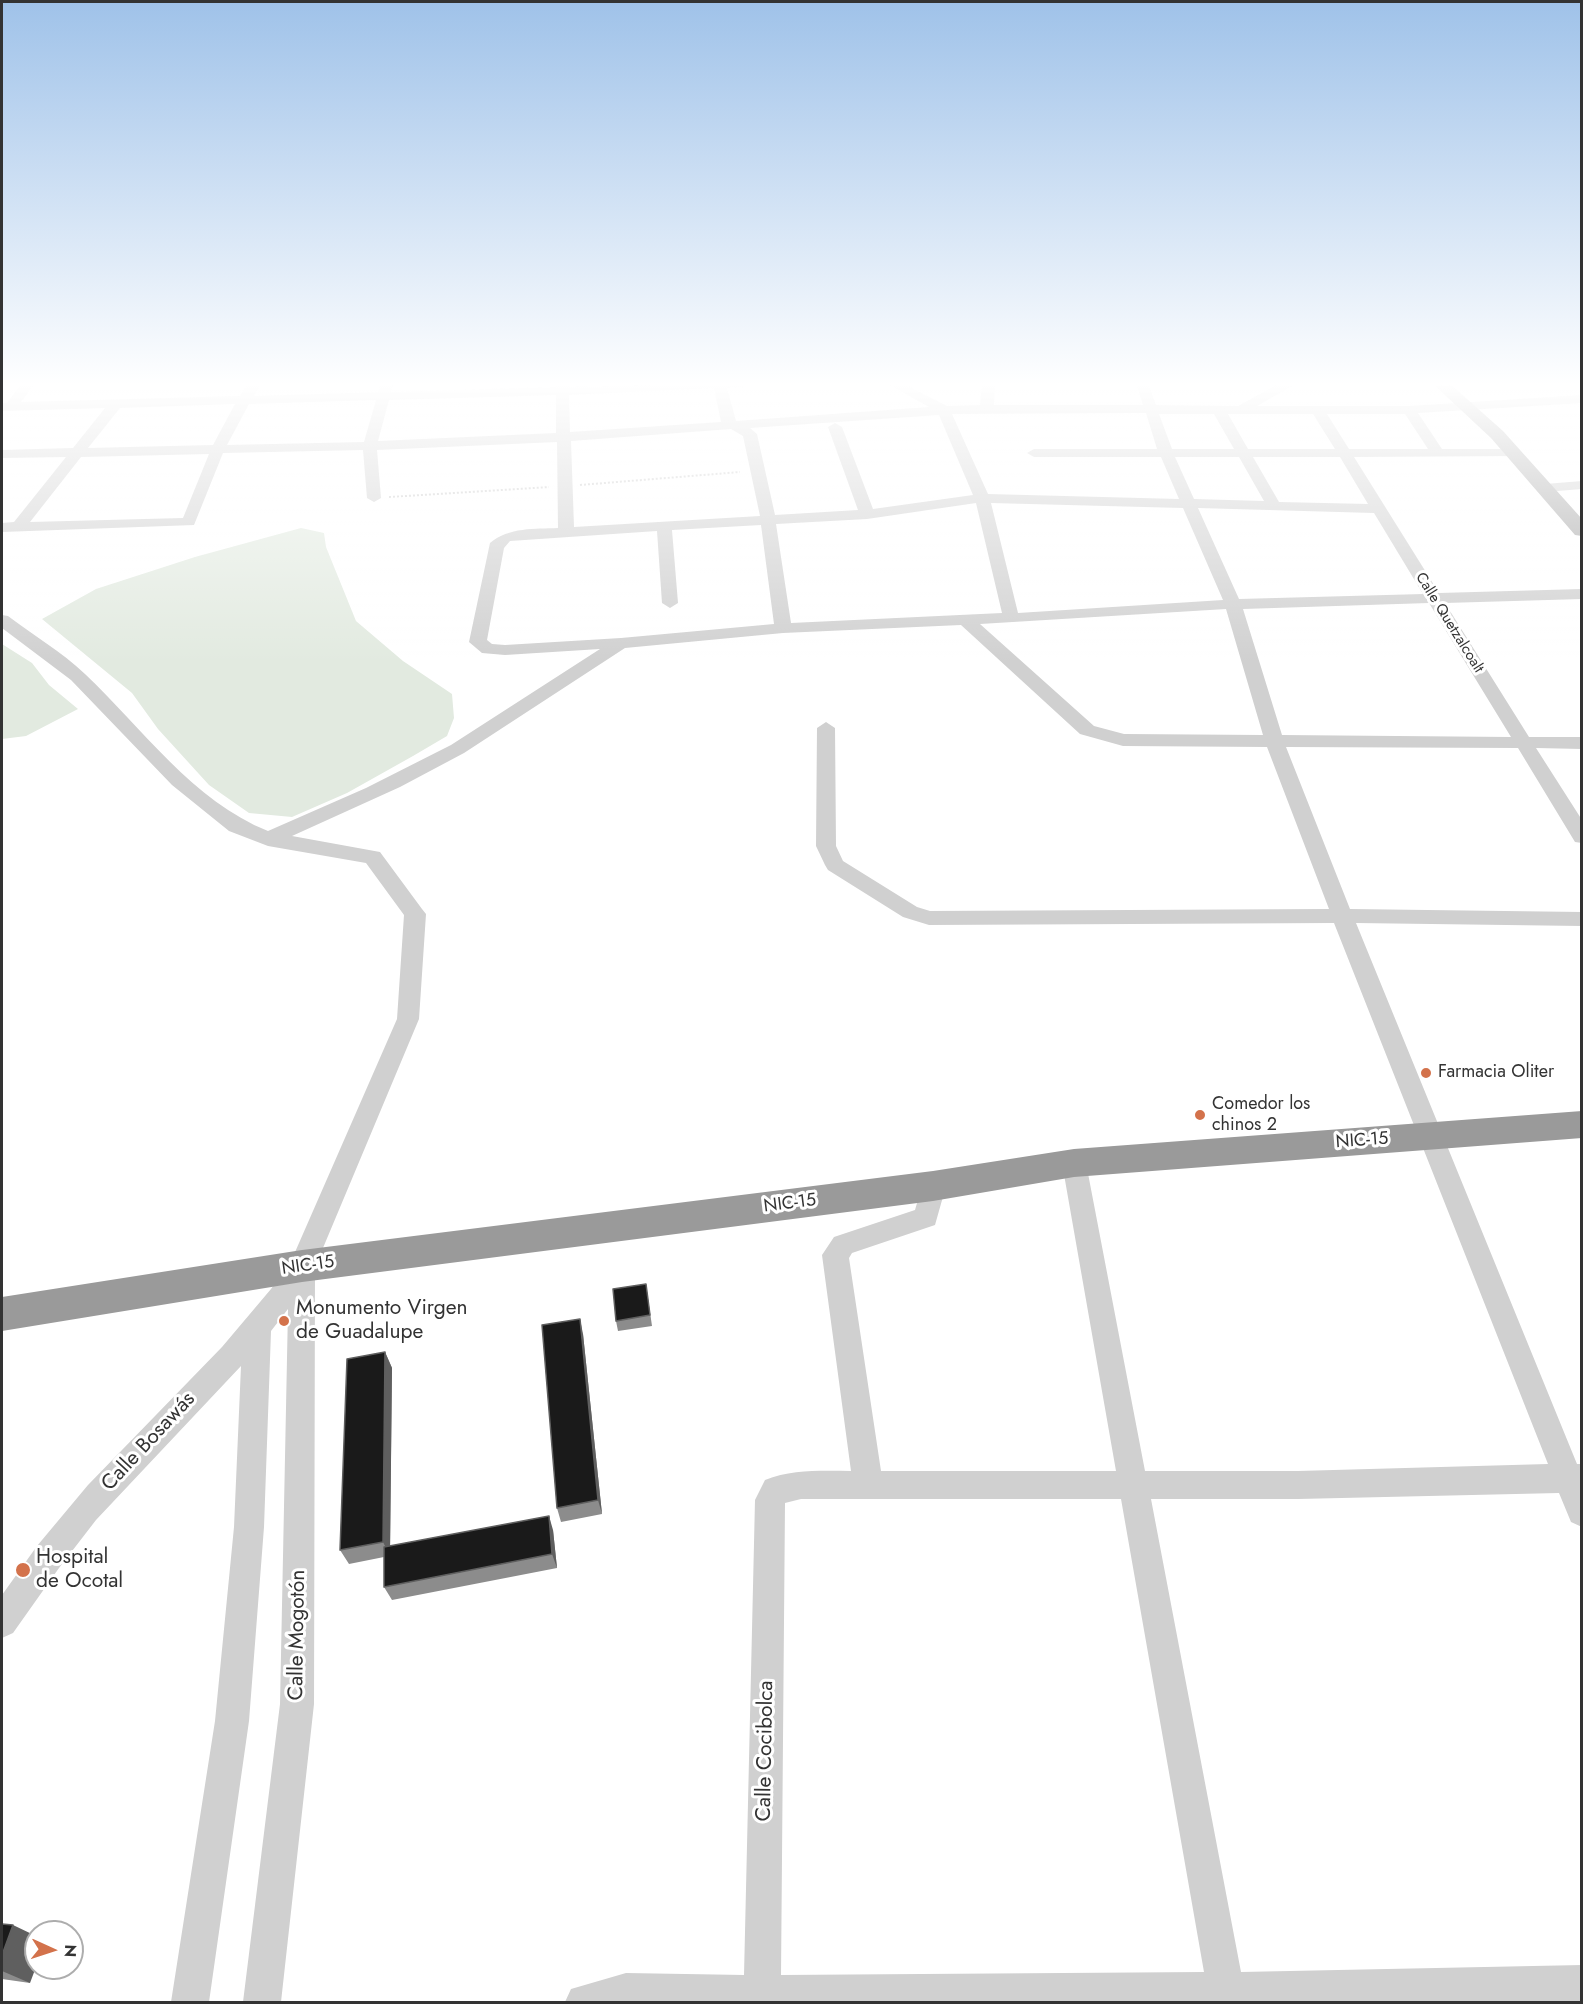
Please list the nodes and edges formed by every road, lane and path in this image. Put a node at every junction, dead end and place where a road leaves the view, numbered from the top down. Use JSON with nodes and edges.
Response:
{"nodes":[{"id":1,"x":59,"y":477,"type":"edge"},
{"id":2,"x":207,"y":477,"type":"edge"},
{"id":3,"x":372,"y":477,"type":"edge"},
{"id":4,"x":566,"y":477,"type":"edge"},
{"id":5,"x":759,"y":477,"type":"edge"},
{"id":6,"x":853,"y":477,"type":"edge"},
{"id":7,"x":973,"y":477,"type":"edge"},
{"id":8,"x":1176,"y":477,"type":"edge"},
{"id":9,"x":1257,"y":477,"type":"edge"},
{"id":10,"x":1358,"y":477,"type":"edge"},
{"id":11,"x":1535,"y":477,"type":"edge"},
{"id":12,"x":1581,"y":485,"type":"edge"},
{"id":13,"x":1545,"y":488,"type":"junction"},
{"id":14,"x":374,"y":498,"type":"dead end"},
{"id":15,"x":982,"y":498,"type":"junction"},
{"id":16,"x":1188,"y":505,"type":"junction"},
{"id":17,"x":1275,"y":507,"type":"junction"},
{"id":18,"x":1379,"y":509,"type":"junction"},
{"id":19,"x":867,"y":514,"type":"junction"},
{"id":20,"x":768,"y":519,"type":"junction"},
{"id":21,"x":664,"y":525,"type":"junction"},
{"id":22,"x":2,"y":527,"type":"edge"},
{"id":23,"x":18,"y":527,"type":"junction"},
{"id":24,"x":567,"y":531,"type":"junction"},
{"id":25,"x":1581,"y":531,"type":"edge"},
{"id":26,"x":1581,"y":594,"type":"edge"},
{"id":27,"x":1433,"y":597,"type":"junction"},
{"id":28,"x":670,"y":603,"type":"dead end"},
{"id":29,"x":1233,"y":604,"type":"junction"},
{"id":30,"x":1011,"y":618,"type":"junction"},
{"id":31,"x":2,"y":620,"type":"edge"},
{"id":32,"x":965,"y":620,"type":"junction"},
{"id":33,"x":783,"y":628,"type":"junction"},
{"id":34,"x":621,"y":643,"type":"junction"},
{"id":35,"x":826,"y":729,"type":"dead end"},
{"id":36,"x":1274,"y":740,"type":"junction"},
{"id":37,"x":1581,"y":743,"type":"edge"},
{"id":38,"x":1524,"y":745,"type":"junction"},
{"id":39,"x":1581,"y":837,"type":"edge"},
{"id":40,"x":268,"y":839,"type":"junction"},
{"id":41,"x":1342,"y":916,"type":"junction"},
{"id":42,"x":1581,"y":919,"type":"edge"},
{"id":43,"x":1581,"y":1124,"type":"edge"},
{"id":44,"x":1430,"y":1136,"type":"junction"},
{"id":45,"x":1074,"y":1163,"type":"junction"},
{"id":46,"x":933,"y":1186,"type":"junction"},
{"id":47,"x":302,"y":1266,"type":"junction"},
{"id":48,"x":2,"y":1314,"type":"edge"},
{"id":49,"x":256,"y":1328,"type":"junction"},
{"id":50,"x":1575,"y":1478,"type":"edge"},
{"id":51,"x":868,"y":1486,"type":"junction"},
{"id":52,"x":1135,"y":1486,"type":"junction"},
{"id":53,"x":1581,"y":1512,"type":"edge"},
{"id":54,"x":2,"y":1622,"type":"edge"},
{"id":55,"x":1581,"y":1984,"type":"edge"},
{"id":56,"x":1227,"y":1997,"type":"edge"},
{"id":57,"x":762,"y":1998,"type":"edge"},
{"id":58,"x":190,"y":2002,"type":"edge"},
{"id":59,"x":261,"y":2002,"type":"edge"},
{"id":60,"x":584,"y":2002,"type":"edge"}],
"edges":[{"from":1,"to":23,"type":"street"},
{"from":2,"to":23,"type":"street"},
{"from":3,"to":14,"type":"street"},
{"from":4,"to":24,"type":"street"},
{"from":5,"to":20,"type":"street"},
{"from":6,"to":19,"type":"street"},
{"from":7,"to":15,"type":"street"},
{"from":8,"to":16,"type":"street"},
{"from":9,"to":17,"type":"street"},
{"from":10,"to":18,"type":"street","name":"Calle Quetzalcoalt"},
{"from":11,"to":13,"type":"main road"},
{"from":12,"to":13,"type":"street"},
{"from":13,"to":25,"type":"main road"},
{"from":15,"to":16,"type":"street"},
{"from":15,"to":19,"type":"street"},
{"from":15,"to":30,"type":"street"},
{"from":16,"to":17,"type":"street"},
{"from":16,"to":29,"type":"street"},
{"from":17,"to":18,"type":"street"},
{"from":18,"to":27,"type":"street","name":"Calle Quetzalcoalt"},
{"from":19,"to":20,"type":"street"},
{"from":20,"to":21,"type":"street"},
{"from":20,"to":33,"type":"street"},
{"from":21,"to":24,"type":"street"},
{"from":21,"to":28,"type":"street"},
{"from":22,"to":23,"type":"street"},
{"from":24,"to":34,"type":"street"},
{"from":26,"to":27,"type":"street"},
{"from":27,"to":29,"type":"street"},
{"from":27,"to":38,"type":"street","name":"Calle Quetzalcoalt"},
{"from":29,"to":30,"type":"street"},
{"from":29,"to":36,"type":"street"},
{"from":30,"to":32,"type":"street"},
{"from":31,"to":40,"type":"street"},
{"from":32,"to":33,"type":"street"},
{"from":32,"to":36,"type":"street"},
{"from":33,"to":34,"type":"street"},
{"from":34,"to":40,"type":"street"},
{"from":35,"to":41,"type":"street"},
{"from":36,"to":38,"type":"street"},
{"from":36,"to":41,"type":"street"},
{"from":37,"to":38,"type":"street"},
{"from":38,"to":39,"type":"street","name":"Calle Quetzalcoalt"},
{"from":40,"to":47,"type":"street"},
{"from":41,"to":42,"type":"street"},
{"from":41,"to":44,"type":"street"},
{"from":43,"to":44,"type":"highway","name":"NIC-15","number":"NIC-15"},
{"from":44,"to":45,"type":"highway","name":"NIC-15","number":"NIC-15"},
{"from":44,"to":50,"type":"street"},
{"from":45,"to":46,"type":"highway","name":"NIC-15","number":"NIC-15"},
{"from":45,"to":52,"type":"street"},
{"from":46,"to":47,"type":"highway","name":"NIC-15","number":"NIC-15"},
{"from":46,"to":51,"type":"street"},
{"from":47,"to":48,"type":"highway","name":"NIC-15","number":"NIC-15"},
{"from":47,"to":49,"type":"street","name":"Calle Bosawás"},
{"from":47,"to":59,"type":"street","name":"Calle Mogotón"},
{"from":49,"to":54,"type":"street","name":"Calle Bosawás"},
{"from":49,"to":58,"type":"street"},
{"from":50,"to":52,"type":"street"},
{"from":50,"to":53,"type":"street"},
{"from":51,"to":52,"type":"street"},
{"from":51,"to":57,"type":"street","name":"Calle Cocibolca"},
{"from":52,"to":56,"type":"street"},
{"from":55,"to":56,"type":"street"},
{"from":56,"to":57,"type":"street"},
{"from":57,"to":60,"type":"street"}]}
